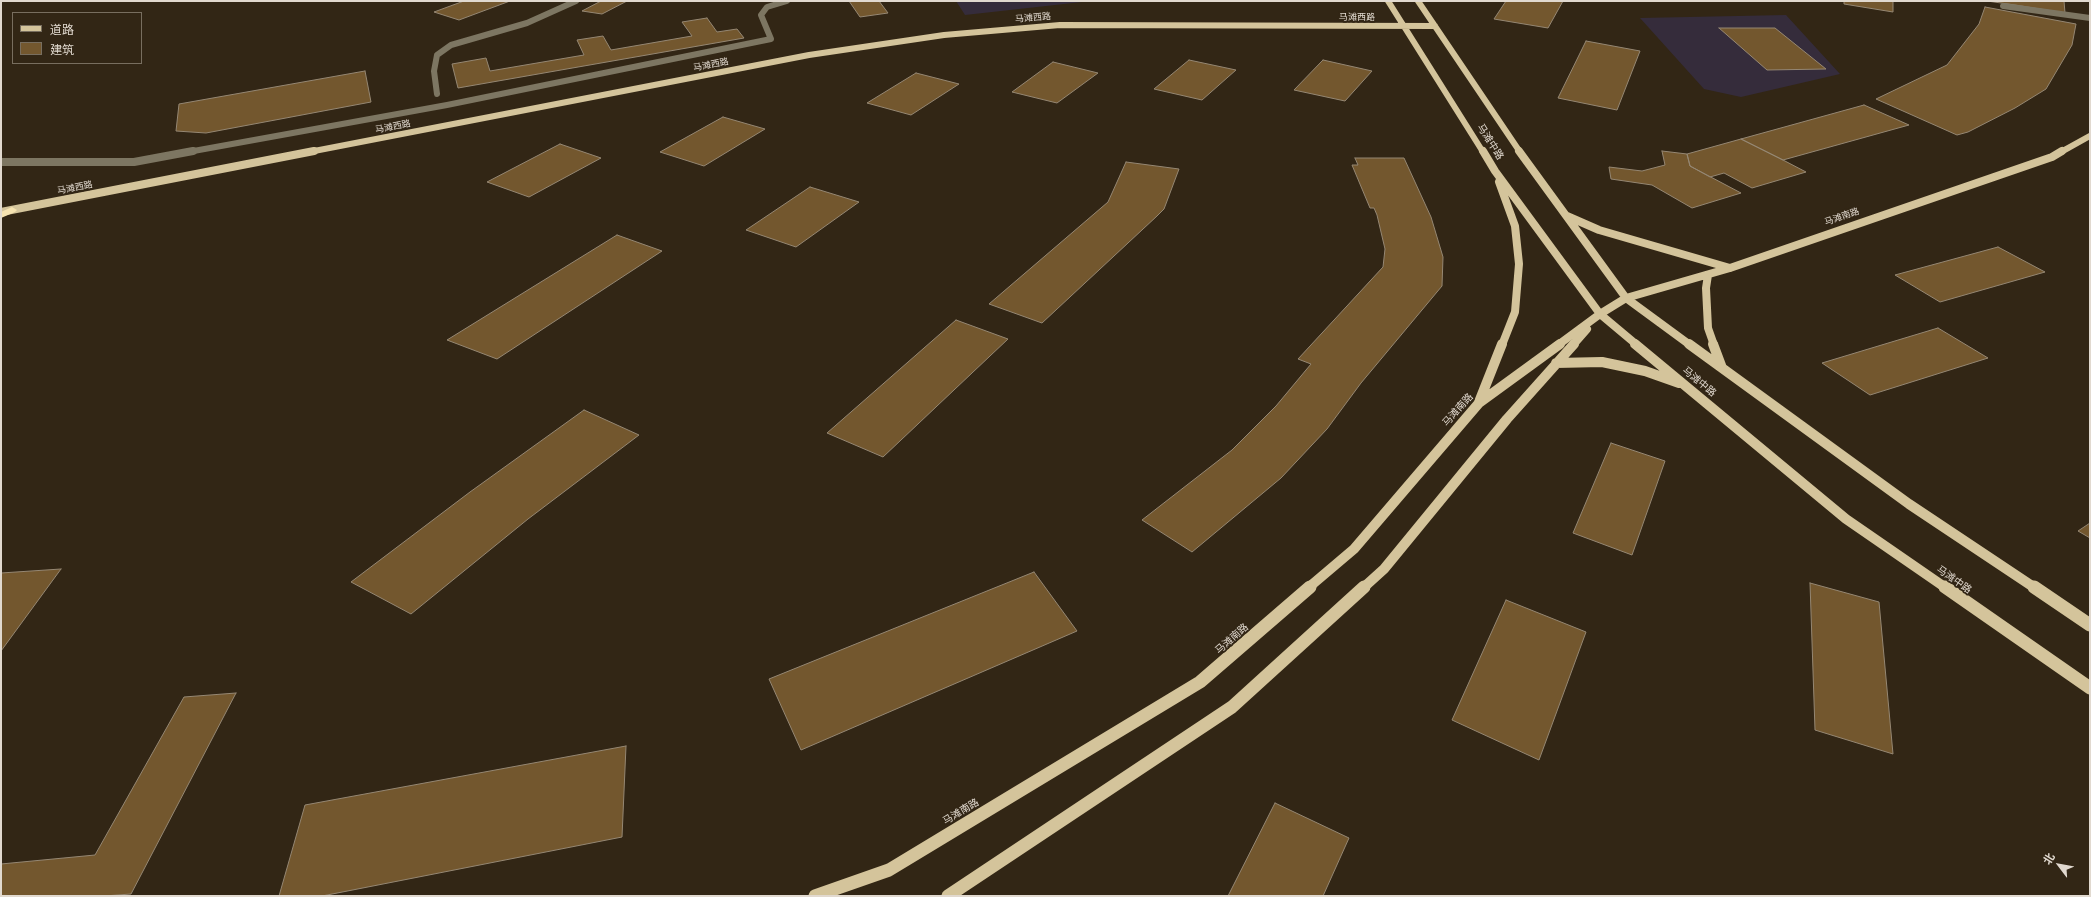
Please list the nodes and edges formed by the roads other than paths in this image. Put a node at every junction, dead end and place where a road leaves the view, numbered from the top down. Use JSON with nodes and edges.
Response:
{"nodes":[{"id":1,"x":576,"y":1,"type":"edge"},
{"id":2,"x":787,"y":1,"type":"edge"},
{"id":3,"x":1388,"y":1,"type":"edge"},
{"id":4,"x":1418,"y":1,"type":"edge"},
{"id":5,"x":2003,"y":6,"type":"dead end"},
{"id":6,"x":2090,"y":18,"type":"edge"},
{"id":7,"x":1434,"y":26,"type":"junction"},
{"id":8,"x":1404,"y":27,"type":"junction"},
{"id":9,"x":438,"y":94,"type":"dead end"},
{"id":10,"x":2090,"y":136,"type":"edge"},
{"id":11,"x":1,"y":162,"type":"edge"},
{"id":12,"x":1495,"y":171,"type":"junction"},
{"id":13,"x":12,"y":210,"type":"joint"},
{"id":14,"x":1,"y":212,"type":"edge"},
{"id":15,"x":1566,"y":216,"type":"junction"},
{"id":16,"x":1730,"y":268,"type":"junction"},
{"id":17,"x":1708,"y":275,"type":"junction"},
{"id":18,"x":1626,"y":298,"type":"junction"},
{"id":19,"x":1600,"y":314,"type":"junction"},
{"id":20,"x":1556,"y":363,"type":"junction"},
{"id":21,"x":1722,"y":368,"type":"junction"},
{"id":22,"x":1687,"y":386,"type":"junction"},
{"id":23,"x":1478,"y":402,"type":"junction"},
{"id":24,"x":2090,"y":625,"type":"edge"},
{"id":25,"x":2090,"y":688,"type":"edge"},
{"id":26,"x":815,"y":896,"type":"edge"},
{"id":27,"x":948,"y":896,"type":"edge"}],
"edges":[{"from":1,"to":9,"type":"street"},
{"from":2,"to":11,"type":"street"},
{"from":3,"to":8,"type":"main road","name":"马滩中路"},
{"from":4,"to":7,"type":"main road","name":"马滩中路"},
{"from":5,"to":6,"type":"street"},
{"from":7,"to":8,"type":"main road","name":"马滩西路"},
{"from":7,"to":15,"type":"main road","name":"马滩中路"},
{"from":8,"to":12,"type":"main road","name":"马滩中路"},
{"from":8,"to":13,"type":"main road","name":"马滩西路"},
{"from":10,"to":16,"type":"main road","name":"马滩南路"},
{"from":12,"to":19,"type":"main road","name":"马滩中路"},
{"from":12,"to":23,"type":"main road"},
{"from":13,"to":14,"type":"highway"},
{"from":15,"to":16,"type":"main road"},
{"from":15,"to":18,"type":"main road","name":"马滩中路"},
{"from":16,"to":17,"type":"main road","name":"马滩南路"},
{"from":17,"to":18,"type":"main road","name":"马滩南路"},
{"from":17,"to":21,"type":"main road"},
{"from":18,"to":19,"type":"main road","name":"马滩南路"},
{"from":18,"to":21,"type":"main road","name":"马滩中路"},
{"from":19,"to":20,"type":"main road","name":"马滩南路"},
{"from":19,"to":22,"type":"main road","name":"马滩中路"},
{"from":19,"to":23,"type":"main road","name":"马滩南路"},
{"from":20,"to":22,"type":"main road"},
{"from":20,"to":27,"type":"main road","name":"马滩南路"},
{"from":21,"to":24,"type":"main road","name":"马滩中路"},
{"from":22,"to":25,"type":"main road","name":"马滩中路"},
{"from":23,"to":26,"type":"main road","name":"马滩南路"}]}
